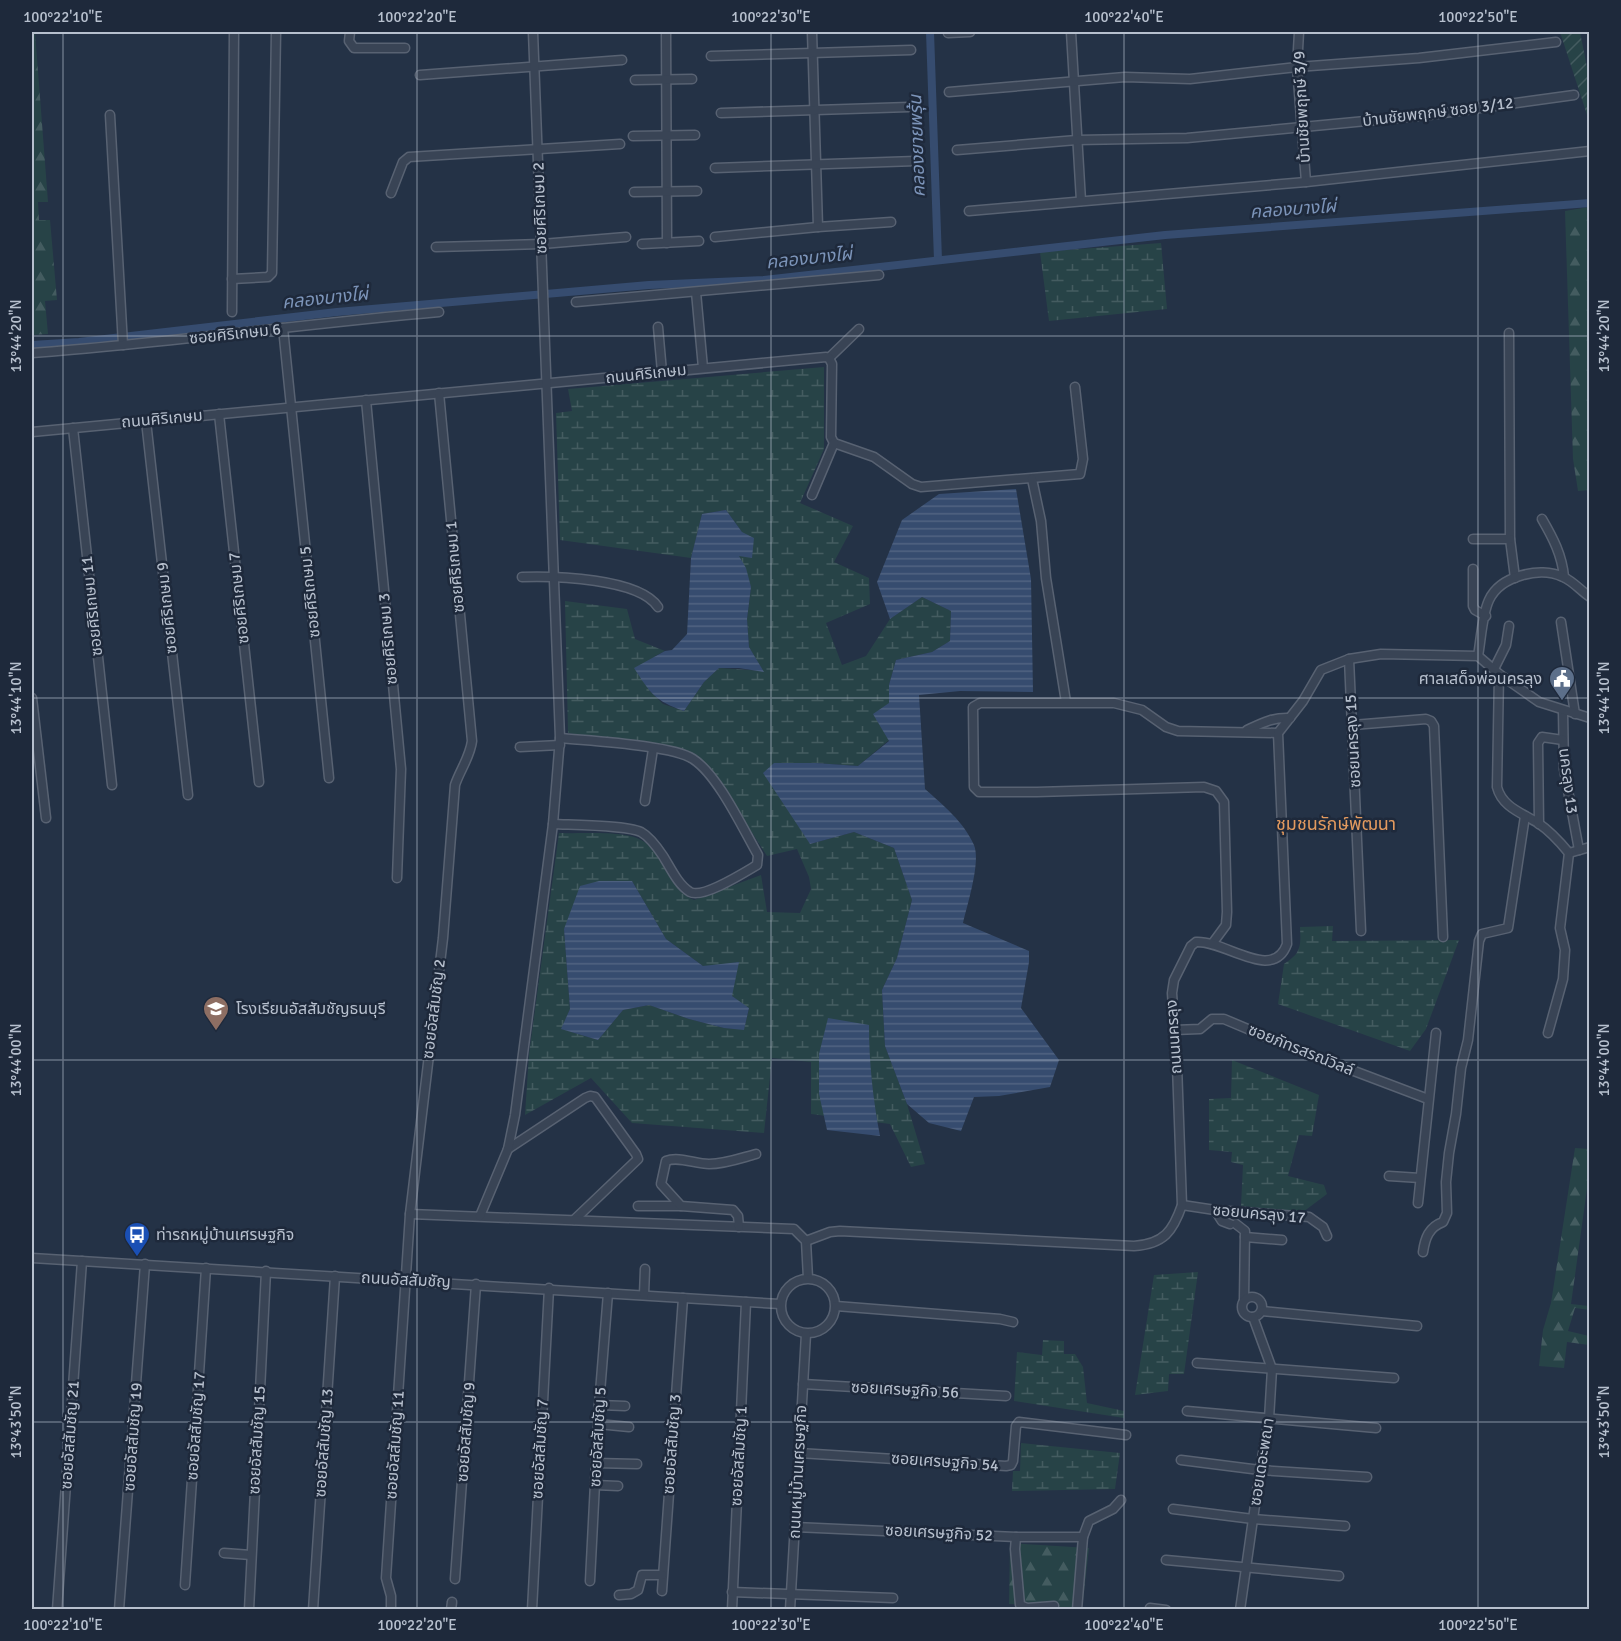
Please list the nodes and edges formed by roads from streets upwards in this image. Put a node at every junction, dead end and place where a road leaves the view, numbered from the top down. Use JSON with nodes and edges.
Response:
{"nodes":[{"id":1,"x":234,"y":32,"type":"edge"},
{"id":2,"x":276,"y":32,"type":"edge"},
{"id":3,"x":350,"y":32,"type":"edge"},
{"id":4,"x":533,"y":32,"type":"edge"},
{"id":5,"x":666,"y":32,"type":"edge"},
{"id":6,"x":812,"y":32,"type":"edge"},
{"id":7,"x":970,"y":32,"type":"edge"},
{"id":8,"x":1071,"y":32,"type":"edge"},
{"id":9,"x":1299,"y":32,"type":"edge"},
{"id":10,"x":948,"y":33,"type":"dead end"},
{"id":11,"x":1556,"y":42,"type":"dead end"},
{"id":12,"x":405,"y":48,"type":"dead end"},
{"id":13,"x":911,"y":50,"type":"dead end"},
{"id":14,"x":813,"y":53,"type":"junction"},
{"id":15,"x":711,"y":56,"type":"dead end"},
{"id":16,"x":622,"y":60,"type":"dead end"},
{"id":17,"x":535,"y":67,"type":"junction"},
{"id":18,"x":1297,"y":67,"type":"junction"},
{"id":19,"x":420,"y":75,"type":"dead end"},
{"id":20,"x":692,"y":79,"type":"dead end"},
{"id":21,"x":635,"y":80,"type":"dead end"},
{"id":22,"x":667,"y":80,"type":"junction"},
{"id":23,"x":1074,"y":82,"type":"junction"},
{"id":24,"x":949,"y":92,"type":"dead end"},
{"id":25,"x":1574,"y":95,"type":"dead end"},
{"id":26,"x":909,"y":107,"type":"dead end"},
{"id":27,"x":815,"y":110,"type":"junction"},
{"id":28,"x":721,"y":112,"type":"dead end"},
{"id":29,"x":111,"y":115,"type":"dead end"},
{"id":30,"x":1302,"y":126,"type":"junction"},
{"id":31,"x":666,"y":135,"type":"junction"},
{"id":32,"x":695,"y":135,"type":"dead end"},
{"id":33,"x":633,"y":136,"type":"dead end"},
{"id":34,"x":1077,"y":140,"type":"junction"},
{"id":35,"x":620,"y":144,"type":"dead end"},
{"id":36,"x":538,"y":149,"type":"junction"},
{"id":37,"x":957,"y":150,"type":"dead end"},
{"id":38,"x":1590,"y":151,"type":"edge"},
{"id":39,"x":916,"y":161,"type":"dead end"},
{"id":40,"x":815,"y":163,"type":"junction"},
{"id":41,"x":715,"y":168,"type":"dead end"},
{"id":42,"x":1306,"y":182,"type":"junction"},
{"id":43,"x":666,"y":191,"type":"junction"},
{"id":44,"x":697,"y":191,"type":"dead end"},
{"id":45,"x":634,"y":192,"type":"dead end"},
{"id":46,"x":391,"y":193,"type":"dead end"},
{"id":47,"x":1081,"y":201,"type":"junction"},
{"id":48,"x":969,"y":211,"type":"dead end"},
{"id":49,"x":891,"y":222,"type":"dead end"},
{"id":50,"x":818,"y":227,"type":"junction"},
{"id":51,"x":626,"y":237,"type":"dead end"},
{"id":52,"x":715,"y":237,"type":"dead end"},
{"id":53,"x":699,"y":241,"type":"dead end"},
{"id":54,"x":667,"y":243,"type":"junction"},
{"id":55,"x":542,"y":244,"type":"junction"},
{"id":56,"x":642,"y":244,"type":"dead end"},
{"id":57,"x":436,"y":247,"type":"dead end"},
{"id":58,"x":879,"y":275,"type":"dead end"},
{"id":59,"x":232,"y":279,"type":"junction"},
{"id":60,"x":696,"y":292,"type":"junction"},
{"id":61,"x":576,"y":302,"type":"dead end"},
{"id":62,"x":232,"y":312,"type":"dead end"},
{"id":63,"x":439,"y":312,"type":"dead end"},
{"id":64,"x":658,"y":327,"type":"dead end"},
{"id":65,"x":283,"y":328,"type":"junction"},
{"id":66,"x":859,"y":329,"type":"dead end"},
{"id":67,"x":1509,"y":333,"type":"dead end"},
{"id":68,"x":123,"y":343,"type":"junction"},
{"id":69,"x":32,"y":353,"type":"edge"},
{"id":70,"x":829,"y":358,"type":"junction"},
{"id":71,"x":704,"y":368,"type":"junction"},
{"id":72,"x":662,"y":372,"type":"junction"},
{"id":73,"x":546,"y":384,"type":"junction"},
{"id":74,"x":1075,"y":387,"type":"dead end"},
{"id":75,"x":439,"y":393,"type":"junction"},
{"id":76,"x":366,"y":400,"type":"junction"},
{"id":77,"x":291,"y":407,"type":"junction"},
{"id":78,"x":219,"y":414,"type":"junction"},
{"id":79,"x":146,"y":421,"type":"junction"},
{"id":80,"x":73,"y":428,"type":"junction"},
{"id":81,"x":32,"y":432,"type":"edge"},
{"id":82,"x":834,"y":443,"type":"junction"},
{"id":83,"x":1032,"y":479,"type":"junction"},
{"id":84,"x":812,"y":495,"type":"dead end"},
{"id":85,"x":1542,"y":519,"type":"dead end"},
{"id":86,"x":1473,"y":539,"type":"dead end"},
{"id":87,"x":1510,"y":539,"type":"junction"},
{"id":88,"x":1473,"y":569,"type":"dead end"},
{"id":89,"x":555,"y":576,"type":"junction"},
{"id":90,"x":522,"y":577,"type":"dead end"},
{"id":91,"x":1564,"y":577,"type":"junction"},
{"id":92,"x":1515,"y":578,"type":"junction"},
{"id":93,"x":1590,"y":597,"type":"edge"},
{"id":94,"x":658,"y":607,"type":"dead end"},
{"id":95,"x":1486,"y":616,"type":"junction"},
{"id":96,"x":1561,"y":622,"type":"dead end"},
{"id":97,"x":1509,"y":626,"type":"dead end"},
{"id":98,"x":1478,"y":656,"type":"junction"},
{"id":99,"x":1349,"y":659,"type":"junction"},
{"id":100,"x":1496,"y":671,"type":"junction"},
{"id":101,"x":32,"y":698,"type":"edge"},
{"id":102,"x":1066,"y":702,"type":"junction"},
{"id":103,"x":1563,"y":711,"type":"junction"},
{"id":104,"x":1575,"y":714,"type":"junction"},
{"id":105,"x":1290,"y":718,"type":"junction"},
{"id":106,"x":1590,"y":718,"type":"edge"},
{"id":107,"x":1353,"y":725,"type":"junction"},
{"id":108,"x":1244,"y":732,"type":"junction"},
{"id":109,"x":1278,"y":733,"type":"junction"},
{"id":110,"x":1563,"y":740,"type":"junction"},
{"id":111,"x":472,"y":741,"type":"joint"},
{"id":112,"x":560,"y":742,"type":"junction"},
{"id":113,"x":520,"y":747,"type":"dead end"},
{"id":114,"x":654,"y":749,"type":"junction"},
{"id":115,"x":329,"y":778,"type":"dead end"},
{"id":116,"x":259,"y":782,"type":"dead end"},
{"id":117,"x":112,"y":785,"type":"dead end"},
{"id":118,"x":188,"y":795,"type":"dead end"},
{"id":119,"x":645,"y":801,"type":"dead end"},
{"id":120,"x":1525,"y":816,"type":"junction"},
{"id":121,"x":46,"y":818,"type":"dead end"},
{"id":122,"x":553,"y":824,"type":"junction"},
{"id":123,"x":1539,"y":824,"type":"junction"},
{"id":124,"x":1590,"y":848,"type":"edge"},
{"id":125,"x":1574,"y":851,"type":"junction"},
{"id":126,"x":397,"y":878,"type":"dead end"},
{"id":127,"x":1361,"y":931,"type":"dead end"},
{"id":128,"x":1443,"y":936,"type":"dead end"},
{"id":129,"x":1212,"y":944,"type":"junction"},
{"id":130,"x":1174,"y":1030,"type":"junction"},
{"id":131,"x":1436,"y":1033,"type":"dead end"},
{"id":132,"x":1548,"y":1033,"type":"dead end"},
{"id":133,"x":1428,"y":1099,"type":"junction"},
{"id":134,"x":508,"y":1149,"type":"junction"},
{"id":135,"x":756,"y":1154,"type":"dead end"},
{"id":136,"x":1389,"y":1176,"type":"dead end"},
{"id":137,"x":1420,"y":1178,"type":"junction"},
{"id":138,"x":1418,"y":1203,"type":"dead end"},
{"id":139,"x":1182,"y":1205,"type":"junction"},
{"id":140,"x":638,"y":1206,"type":"dead end"},
{"id":141,"x":681,"y":1206,"type":"junction"},
{"id":142,"x":1215,"y":1210,"type":"junction"},
{"id":143,"x":410,"y":1214,"type":"junction"},
{"id":144,"x":480,"y":1216,"type":"junction"},
{"id":145,"x":574,"y":1220,"type":"junction"},
{"id":146,"x":739,"y":1227,"type":"junction"},
{"id":147,"x":1327,"y":1236,"type":"dead end"},
{"id":148,"x":1245,"y":1237,"type":"junction"},
{"id":149,"x":1282,"y":1240,"type":"dead end"},
{"id":150,"x":806,"y":1241,"type":"junction"},
{"id":151,"x":1423,"y":1252,"type":"dead end"},
{"id":152,"x":32,"y":1258,"type":"edge"},
{"id":153,"x":82,"y":1260,"type":"junction"},
{"id":154,"x":145,"y":1264,"type":"junction"},
{"id":155,"x":206,"y":1268,"type":"junction"},
{"id":156,"x":645,"y":1269,"type":"dead end"},
{"id":157,"x":266,"y":1271,"type":"junction"},
{"id":158,"x":336,"y":1276,"type":"junction"},
{"id":159,"x":808,"y":1278,"type":"junction"},
{"id":160,"x":406,"y":1280,"type":"junction"},
{"id":161,"x":476,"y":1284,"type":"junction"},
{"id":162,"x":549,"y":1288,"type":"junction"},
{"id":163,"x":608,"y":1293,"type":"junction"},
{"id":164,"x":644,"y":1295,"type":"junction"},
{"id":165,"x":683,"y":1298,"type":"junction"},
{"id":166,"x":1244,"y":1300,"type":"junction"},
{"id":167,"x":746,"y":1302,"type":"junction"},
{"id":168,"x":780,"y":1304,"type":"junction"},
{"id":169,"x":836,"y":1306,"type":"junction"},
{"id":170,"x":1262,"y":1311,"type":"junction"},
{"id":171,"x":1252,"y":1317,"type":"junction"},
{"id":172,"x":1013,"y":1322,"type":"dead end"},
{"id":173,"x":1417,"y":1326,"type":"dead end"},
{"id":174,"x":806,"y":1334,"type":"junction"},
{"id":175,"x":1197,"y":1363,"type":"dead end"},
{"id":176,"x":1272,"y":1369,"type":"junction"},
{"id":177,"x":1394,"y":1378,"type":"dead end"},
{"id":178,"x":803,"y":1384,"type":"junction"},
{"id":179,"x":1006,"y":1396,"type":"dead end"},
{"id":180,"x":599,"y":1405,"type":"junction"},
{"id":181,"x":625,"y":1406,"type":"dead end"},
{"id":182,"x":1187,"y":1412,"type":"dead end"},
{"id":183,"x":1269,"y":1419,"type":"junction"},
{"id":184,"x":598,"y":1424,"type":"junction"},
{"id":185,"x":629,"y":1427,"type":"dead end"},
{"id":186,"x":1376,"y":1428,"type":"dead end"},
{"id":187,"x":1126,"y":1434,"type":"dead end"},
{"id":188,"x":799,"y":1453,"type":"junction"},
{"id":189,"x":1181,"y":1460,"type":"dead end"},
{"id":190,"x":596,"y":1463,"type":"junction"},
{"id":191,"x":637,"y":1464,"type":"dead end"},
{"id":192,"x":1260,"y":1470,"type":"junction"},
{"id":193,"x":1367,"y":1477,"type":"dead end"},
{"id":194,"x":595,"y":1485,"type":"junction"},
{"id":195,"x":618,"y":1486,"type":"dead end"},
{"id":196,"x":1121,"y":1500,"type":"dead end"},
{"id":197,"x":1173,"y":1509,"type":"dead end"},
{"id":198,"x":1253,"y":1519,"type":"junction"},
{"id":199,"x":1345,"y":1526,"type":"dead end"},
{"id":200,"x":795,"y":1527,"type":"junction"},
{"id":201,"x":1016,"y":1537,"type":"junction"},
{"id":202,"x":1083,"y":1537,"type":"junction"},
{"id":203,"x":224,"y":1553,"type":"dead end"},
{"id":204,"x":251,"y":1555,"type":"junction"},
{"id":205,"x":1166,"y":1560,"type":"dead end"},
{"id":206,"x":1246,"y":1568,"type":"junction"},
{"id":207,"x":662,"y":1575,"type":"junction"},
{"id":208,"x":1339,"y":1575,"type":"dead end"},
{"id":209,"x":455,"y":1579,"type":"dead end"},
{"id":210,"x":590,"y":1581,"type":"dead end"},
{"id":211,"x":185,"y":1585,"type":"dead end"},
{"id":212,"x":662,"y":1591,"type":"dead end"},
{"id":213,"x":732,"y":1592,"type":"junction"},
{"id":214,"x":620,"y":1595,"type":"dead end"},
{"id":215,"x":791,"y":1595,"type":"junction"},
{"id":216,"x":893,"y":1598,"type":"dead end"},
{"id":217,"x":1054,"y":1606,"type":"dead end"},
{"id":218,"x":1150,"y":1608,"type":"dead end"},
{"id":219,"x":57,"y":1610,"type":"edge"},
{"id":220,"x":119,"y":1610,"type":"edge"},
{"id":221,"x":249,"y":1610,"type":"edge"},
{"id":222,"x":313,"y":1610,"type":"edge"},
{"id":223,"x":391,"y":1610,"type":"edge"},
{"id":224,"x":532,"y":1610,"type":"edge"},
{"id":225,"x":732,"y":1610,"type":"edge"},
{"id":226,"x":790,"y":1610,"type":"edge"},
{"id":227,"x":1077,"y":1610,"type":"edge"},
{"id":228,"x":1166,"y":1610,"type":"edge"},
{"id":229,"x":1240,"y":1610,"type":"edge"}],
"edges":[{"from":1,"to":59,"type":"street"},
{"from":2,"to":59,"type":"street"},
{"from":3,"to":12,"type":"street"},
{"from":4,"to":17,"type":"street","name":"ซอยศิริเกษม 2"},
{"from":5,"to":22,"type":"street"},
{"from":6,"to":14,"type":"street"},
{"from":7,"to":10,"type":"street"},
{"from":8,"to":23,"type":"street"},
{"from":9,"to":18,"type":"street","name":"บ้านชัยพฤกษ์ 3/9"},
{"from":11,"to":18,"type":"street"},
{"from":13,"to":14,"type":"street"},
{"from":14,"to":15,"type":"street"},
{"from":14,"to":27,"type":"street"},
{"from":16,"to":17,"type":"street"},
{"from":17,"to":19,"type":"street"},
{"from":17,"to":36,"type":"street","name":"ซอยศิริเกษม 2"},
{"from":18,"to":23,"type":"street"},
{"from":18,"to":30,"type":"street","name":"บ้านชัยพฤกษ์ 3/9"},
{"from":20,"to":22,"type":"street"},
{"from":21,"to":22,"type":"street"},
{"from":22,"to":31,"type":"street"},
{"from":23,"to":24,"type":"street"},
{"from":23,"to":34,"type":"street"},
{"from":25,"to":30,"type":"street","name":"บ้านชัยพฤกษ์ ซอย 3/12"},
{"from":26,"to":27,"type":"street"},
{"from":27,"to":28,"type":"street"},
{"from":27,"to":40,"type":"street"},
{"from":29,"to":68,"type":"street"},
{"from":30,"to":34,"type":"street","name":"บ้านชัยพฤกษ์ ซอย 3/12"},
{"from":30,"to":42,"type":"street","name":"บ้านชัยพฤกษ์ 3/9"},
{"from":31,"to":32,"type":"street"},
{"from":31,"to":33,"type":"street"},
{"from":31,"to":43,"type":"street"},
{"from":34,"to":37,"type":"street","name":"บ้านชัยพฤกษ์ ซอย 3/12"},
{"from":34,"to":47,"type":"street"},
{"from":35,"to":36,"type":"street"},
{"from":36,"to":46,"type":"street"},
{"from":36,"to":55,"type":"street","name":"ซอยศิริเกษม 2"},
{"from":38,"to":42,"type":"street"},
{"from":39,"to":40,"type":"street"},
{"from":40,"to":41,"type":"street"},
{"from":40,"to":50,"type":"street"},
{"from":42,"to":47,"type":"street"},
{"from":43,"to":44,"type":"street"},
{"from":43,"to":45,"type":"street"},
{"from":43,"to":54,"type":"street"},
{"from":47,"to":48,"type":"street"},
{"from":49,"to":50,"type":"street"},
{"from":50,"to":52,"type":"street"},
{"from":51,"to":55,"type":"street"},
{"from":53,"to":54,"type":"street"},
{"from":54,"to":56,"type":"street"},
{"from":55,"to":57,"type":"street"},
{"from":55,"to":73,"type":"street","name":"ซอยศิริเกษม 2"},
{"from":58,"to":60,"type":"street"},
{"from":59,"to":62,"type":"street"},
{"from":60,"to":61,"type":"street"},
{"from":60,"to":71,"type":"street"},
{"from":63,"to":65,"type":"street","name":"ซอยศิริเกษม 6"},
{"from":64,"to":72,"type":"street"},
{"from":65,"to":68,"type":"street","name":"ซอยศิริเกษม 6"},
{"from":65,"to":77,"type":"street","name":"ซอยศิริเกษม 5"},
{"from":66,"to":70,"type":"street"},
{"from":67,"to":87,"type":"street"},
{"from":68,"to":69,"type":"street","name":"ซอยศิริเกษม 6"},
{"from":70,"to":71,"type":"street","name":"ถนนศิริเกษม"},
{"from":70,"to":82,"type":"street"},
{"from":71,"to":72,"type":"street","name":"ถนนศิริเกษม"},
{"from":72,"to":73,"type":"street","name":"ถนนศิริเกษม"},
{"from":73,"to":75,"type":"street","name":"ถนนศิริเกษม"},
{"from":73,"to":89,"type":"street","name":"ซอยศิริเกษม 2"},
{"from":74,"to":83,"type":"street"},
{"from":75,"to":76,"type":"street","name":"ถนนศิริเกษม"},
{"from":75,"to":111,"type":"street","name":"ซอยศิริเกษม 1"},
{"from":76,"to":77,"type":"street","name":"ถนนศิริเกษม"},
{"from":76,"to":126,"type":"street","name":"ซอยศิริเกษม 3"},
{"from":77,"to":78,"type":"street","name":"ถนนศิริเกษม"},
{"from":77,"to":115,"type":"street","name":"ซอยศิริเกษม 5"},
{"from":78,"to":79,"type":"street","name":"ถนนศิริเกษม"},
{"from":78,"to":116,"type":"street","name":"ซอยศิริเกษม 7"},
{"from":79,"to":80,"type":"street","name":"ถนนศิริเกษม"},
{"from":79,"to":118,"type":"street","name":"ซอยศิริเกษม 9"},
{"from":80,"to":81,"type":"street","name":"ถนนศิริเกษม"},
{"from":80,"to":117,"type":"street","name":"ซอยศิริเกษม 11"},
{"from":82,"to":83,"type":"street"},
{"from":82,"to":84,"type":"street"},
{"from":83,"to":102,"type":"street"},
{"from":85,"to":91,"type":"street"},
{"from":86,"to":87,"type":"street"},
{"from":87,"to":92,"type":"street"},
{"from":88,"to":95,"type":"street"},
{"from":89,"to":90,"type":"street"},
{"from":89,"to":94,"type":"street"},
{"from":89,"to":112,"type":"street","name":"ซอยศิริเกษม 2"},
{"from":91,"to":92,"type":"street"},
{"from":91,"to":93,"type":"street"},
{"from":92,"to":95,"type":"street"},
{"from":95,"to":98,"type":"street"},
{"from":96,"to":104,"type":"street"},
{"from":97,"to":100,"type":"street"},
{"from":98,"to":99,"type":"street"},
{"from":98,"to":100,"type":"street"},
{"from":99,"to":105,"type":"street"},
{"from":99,"to":107,"type":"street","name":"ซอยนครลุง 15"},
{"from":100,"to":103,"type":"street"},
{"from":100,"to":120,"type":"street"},
{"from":101,"to":121,"type":"street"},
{"from":102,"to":108,"type":"street"},
{"from":102,"to":129,"type":"street"},
{"from":103,"to":104,"type":"street"},
{"from":103,"to":110,"type":"street","name":"นครลุง 13"},
{"from":104,"to":106,"type":"street"},
{"from":105,"to":108,"type":"street"},
{"from":105,"to":109,"type":"street"},
{"from":107,"to":127,"type":"street","name":"ซอยนครลุง 15"},
{"from":107,"to":128,"type":"street"},
{"from":108,"to":109,"type":"street"},
{"from":109,"to":129,"type":"street"},
{"from":110,"to":123,"type":"street"},
{"from":110,"to":125,"type":"street","name":"นครลุง 13"},
{"from":111,"to":143,"type":"street","name":"ซอยอัสสัมชัญ 2"},
{"from":112,"to":113,"type":"street"},
{"from":112,"to":114,"type":"street"},
{"from":112,"to":122,"type":"street","name":"ซอยศิริเกษม 2"},
{"from":114,"to":119,"type":"street"},
{"from":114,"to":122,"type":"street"},
{"from":120,"to":123,"type":"street"},
{"from":120,"to":151,"type":"street"},
{"from":122,"to":134,"type":"street","name":"ซอยศิริเกษม 2"},
{"from":123,"to":125,"type":"street"},
{"from":124,"to":125,"type":"street"},
{"from":125,"to":132,"type":"street","name":"นครลุง 13"},
{"from":129,"to":130,"type":"street","name":"ถนนนครลุง"},
{"from":130,"to":133,"type":"street","name":"ซอยภัทรสรณ์วิลล์"},
{"from":130,"to":139,"type":"street","name":"ถนนนครลุง"},
{"from":131,"to":133,"type":"street"},
{"from":133,"to":137,"type":"street"},
{"from":134,"to":144,"type":"street","name":"ซอยศิริเกษม 2"},
{"from":134,"to":145,"type":"street"},
{"from":135,"to":141,"type":"street"},
{"from":136,"to":137,"type":"street"},
{"from":137,"to":138,"type":"street"},
{"from":139,"to":142,"type":"street","name":"ซอยนครลุง 17"},
{"from":139,"to":150,"type":"street","name":"ถนนนครลุง"},
{"from":140,"to":141,"type":"street"},
{"from":141,"to":146,"type":"street"},
{"from":142,"to":147,"type":"street","name":"ซอยนครลุง 17"},
{"from":142,"to":148,"type":"street"},
{"from":143,"to":144,"type":"street"},
{"from":143,"to":160,"type":"street","name":"ซอยอัสสัมชัญ 2"},
{"from":144,"to":145,"type":"street"},
{"from":145,"to":146,"type":"street"},
{"from":146,"to":150,"type":"street"},
{"from":148,"to":149,"type":"street"},
{"from":148,"to":166,"type":"street","name":"ซอยเดอะพณา"},
{"from":150,"to":159,"type":"street"},
{"from":152,"to":153,"type":"street","name":"ถนนอัสสัมชัญ"},
{"from":153,"to":154,"type":"street","name":"ถนนอัสสัมชัญ"},
{"from":153,"to":219,"type":"street","name":"ซอยอัสสัมชัญ 21"},
{"from":154,"to":155,"type":"street","name":"ถนนอัสสัมชัญ"},
{"from":154,"to":220,"type":"street","name":"ซอยอัสสัมชัญ 19"},
{"from":155,"to":157,"type":"street","name":"ถนนอัสสัมชัญ"},
{"from":155,"to":211,"type":"street","name":"ซอยอัสสัมชัญ 17"},
{"from":156,"to":164,"type":"street"},
{"from":157,"to":158,"type":"street","name":"ถนนอัสสัมชัญ"},
{"from":157,"to":204,"type":"street","name":"ซอยอัสสัมชัญ 15"},
{"from":158,"to":160,"type":"street","name":"ถนนอัสสัมชัญ"},
{"from":158,"to":222,"type":"street","name":"ซอยอัสสัมชัญ 13"},
{"from":159,"to":168,"type":"street"},
{"from":159,"to":169,"type":"street"},
{"from":160,"to":161,"type":"street","name":"ถนนอัสสัมชัญ"},
{"from":160,"to":223,"type":"street","name":"ซอยอัสสัมชัญ 11"},
{"from":161,"to":162,"type":"street","name":"ถนนอัสสัมชัญ"},
{"from":161,"to":209,"type":"street","name":"ซอยอัสสัมชัญ 9"},
{"from":162,"to":163,"type":"street","name":"ถนนอัสสัมชัญ"},
{"from":162,"to":224,"type":"street","name":"ซอยอัสสัมชัญ 7"},
{"from":163,"to":164,"type":"street","name":"ถนนอัสสัมชัญ"},
{"from":163,"to":180,"type":"street","name":"ซอยอัสสัมชัญ 5"},
{"from":164,"to":165,"type":"street","name":"ถนนอัสสัมชัญ"},
{"from":165,"to":167,"type":"street","name":"ถนนอัสสัมชัญ"},
{"from":165,"to":207,"type":"street","name":"ซอยอัสสัมชัญ 3"},
{"from":166,"to":170,"type":"street"},
{"from":166,"to":171,"type":"street","name":"ซอยเดอะพณา"},
{"from":167,"to":168,"type":"street","name":"ถนนอัสสัมชัญ"},
{"from":167,"to":213,"type":"street","name":"ซอยอัสสัมชัญ 1"},
{"from":168,"to":174,"type":"street"},
{"from":169,"to":172,"type":"street"},
{"from":169,"to":174,"type":"street"},
{"from":170,"to":171,"type":"street"},
{"from":170,"to":173,"type":"street"},
{"from":171,"to":176,"type":"street","name":"ซอยเดอะพณา"},
{"from":174,"to":178,"type":"street","name":"ถนนหมู่บ้านเศรษฐกิจ"},
{"from":175,"to":176,"type":"street"},
{"from":176,"to":177,"type":"street"},
{"from":176,"to":183,"type":"street","name":"ซอยเดอะพณา"},
{"from":178,"to":179,"type":"street","name":"ซอยเศรษฐกิจ 56"},
{"from":178,"to":188,"type":"street","name":"ถนนหมู่บ้านเศรษฐกิจ"},
{"from":180,"to":181,"type":"street"},
{"from":180,"to":184,"type":"street","name":"ซอยอัสสัมชัญ 5"},
{"from":182,"to":183,"type":"street"},
{"from":183,"to":186,"type":"street"},
{"from":183,"to":192,"type":"street","name":"ซอยเดอะพณา"},
{"from":184,"to":185,"type":"street"},
{"from":184,"to":190,"type":"street","name":"ซอยอัสสัมชัญ 5"},
{"from":187,"to":188,"type":"street","name":"ซอยเศรษฐกิจ 54"},
{"from":188,"to":200,"type":"street","name":"ถนนหมู่บ้านเศรษฐกิจ"},
{"from":189,"to":192,"type":"street"},
{"from":190,"to":191,"type":"street"},
{"from":190,"to":194,"type":"street","name":"ซอยอัสสัมชัญ 5"},
{"from":192,"to":193,"type":"street"},
{"from":192,"to":198,"type":"street","name":"ซอยเดอะพณา"},
{"from":194,"to":195,"type":"street"},
{"from":194,"to":210,"type":"street","name":"ซอยอัสสัมชัญ 5"},
{"from":196,"to":202,"type":"street"},
{"from":197,"to":198,"type":"street"},
{"from":198,"to":199,"type":"street"},
{"from":198,"to":206,"type":"street","name":"ซอยเดอะพณา"},
{"from":200,"to":201,"type":"street","name":"ซอยเศรษฐกิจ 52"},
{"from":200,"to":215,"type":"street","name":"ถนนหมู่บ้านเศรษฐกิจ"},
{"from":201,"to":202,"type":"street","name":"ซอยเศรษฐกิจ 52"},
{"from":201,"to":217,"type":"street"},
{"from":202,"to":227,"type":"street"},
{"from":203,"to":204,"type":"street"},
{"from":204,"to":221,"type":"street","name":"ซอยอัสสัมชัญ 15"},
{"from":205,"to":206,"type":"street"},
{"from":206,"to":208,"type":"street"},
{"from":206,"to":229,"type":"street","name":"ซอยเดอะพณา"},
{"from":207,"to":212,"type":"street","name":"ซอยอัสสัมชัญ 3"},
{"from":207,"to":214,"type":"street"},
{"from":213,"to":215,"type":"street"},
{"from":213,"to":225,"type":"street","name":"ซอยอัสสัมชัญ 1"},
{"from":215,"to":216,"type":"street"},
{"from":215,"to":226,"type":"street","name":"ถนนหมู่บ้านเศรษฐกิจ"},
{"from":218,"to":228,"type":"street"}]}
